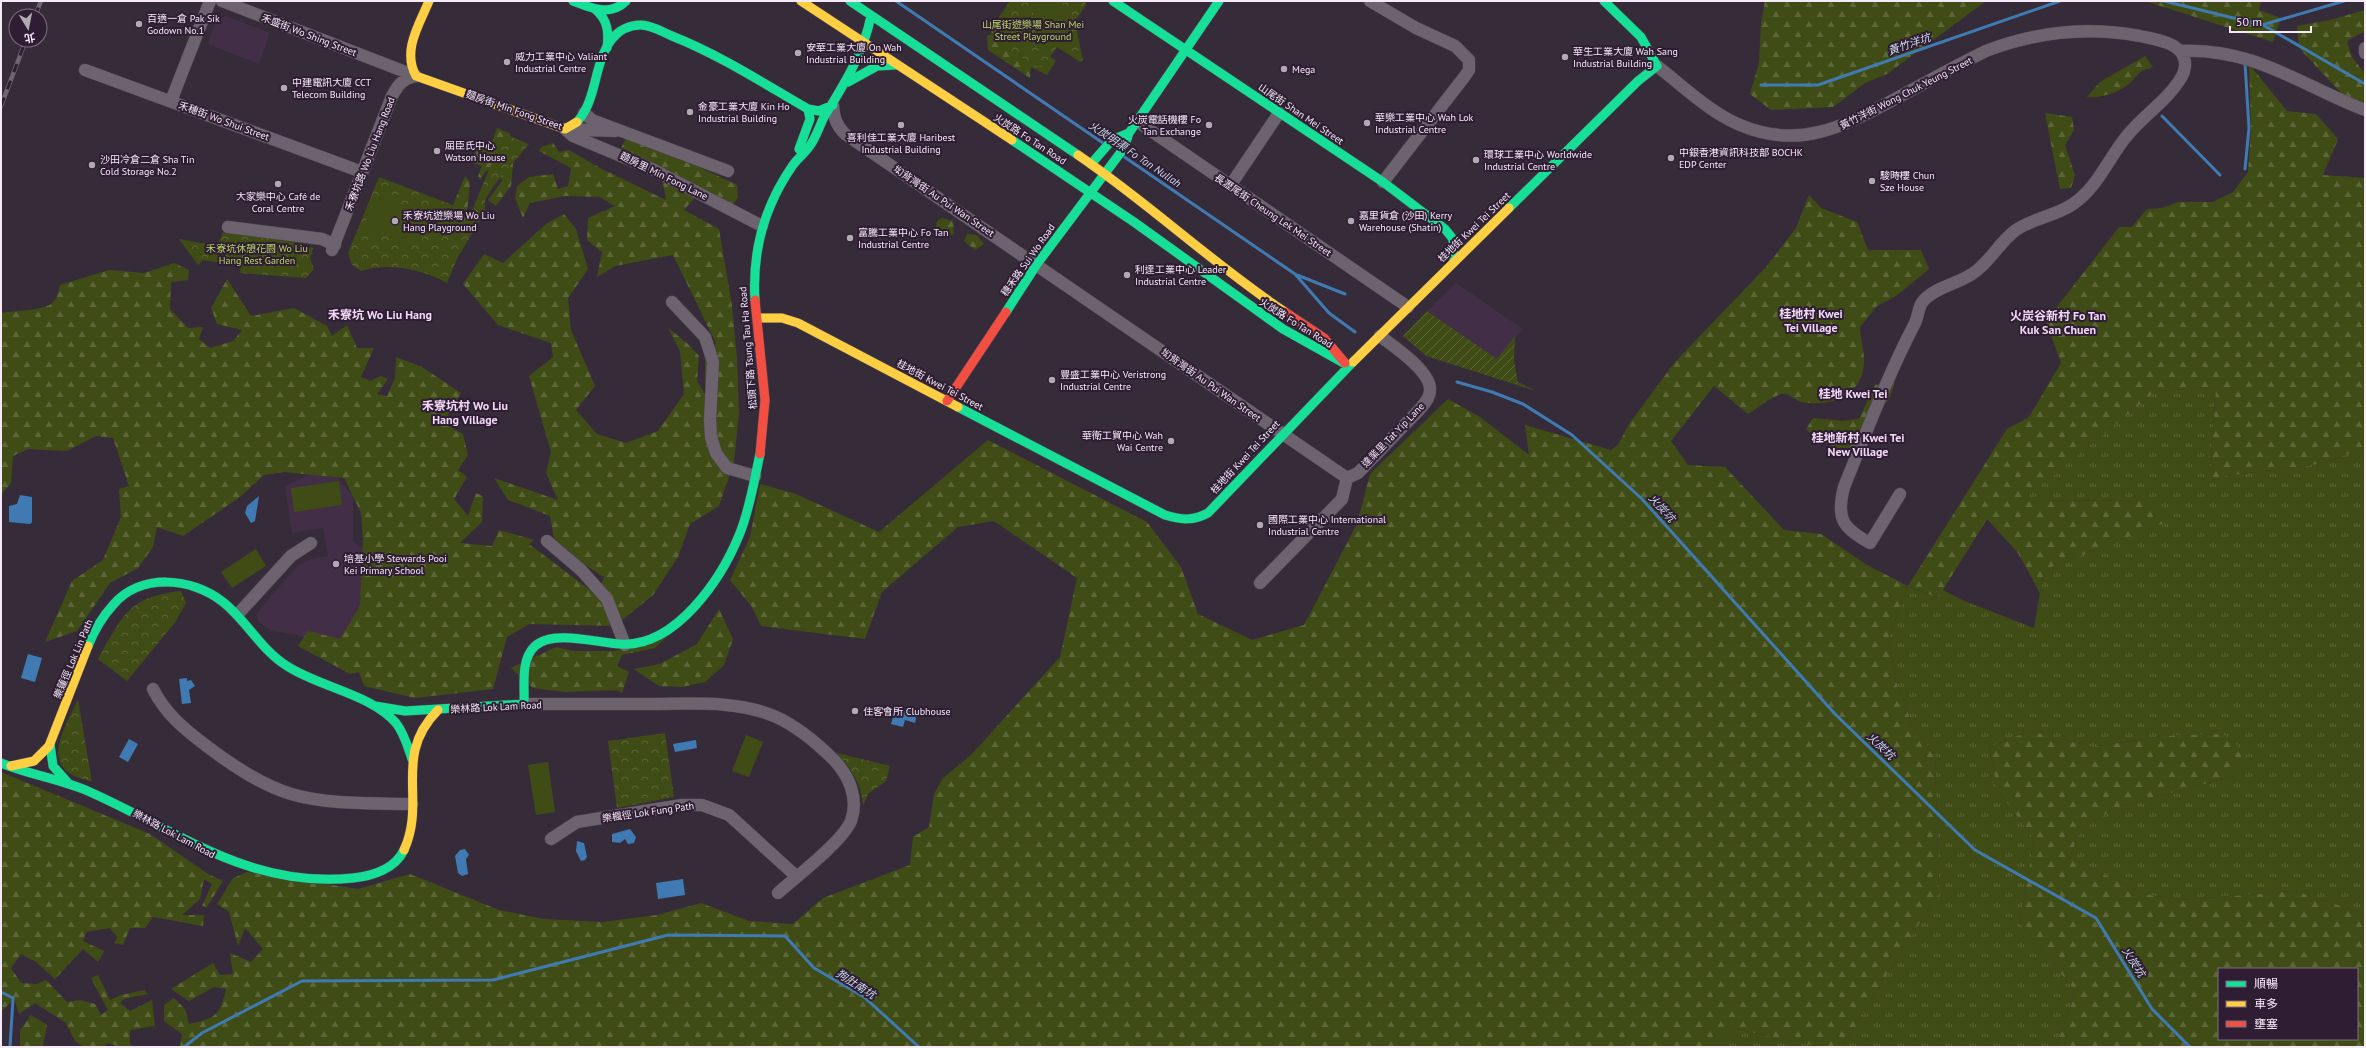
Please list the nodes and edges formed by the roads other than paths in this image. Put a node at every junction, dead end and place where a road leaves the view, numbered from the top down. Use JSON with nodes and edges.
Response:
{"nodes":[{"id":1,"x":210,"y":1,"type":"edge"},
{"id":2,"x":222,"y":1,"type":"edge"},
{"id":3,"x":429,"y":1,"type":"edge"},
{"id":4,"x":573,"y":1,"type":"edge"},
{"id":5,"x":626,"y":1,"type":"edge"},
{"id":6,"x":801,"y":1,"type":"edge"},
{"id":7,"x":850,"y":1,"type":"edge"},
{"id":8,"x":1113,"y":1,"type":"edge"},
{"id":9,"x":1219,"y":1,"type":"edge"},
{"id":10,"x":1370,"y":1,"type":"edge"},
{"id":11,"x":1604,"y":1,"type":"edge"},
{"id":12,"x":595,"y":9,"type":"junction"},
{"id":13,"x":871,"y":16,"type":"junction"},
{"id":14,"x":639,"y":17,"type":"dead end"},
{"id":15,"x":650,"y":27,"type":"junction"},
{"id":16,"x":864,"y":44,"type":"junction"},
{"id":17,"x":608,"y":48,"type":"junction"},
{"id":18,"x":2365,"y":48,"type":"edge"},
{"id":19,"x":1186,"y":49,"type":"junction"},
{"id":20,"x":2180,"y":51,"type":"junction"},
{"id":21,"x":2365,"y":53,"type":"edge"},
{"id":22,"x":896,"y":65,"type":"junction"},
{"id":23,"x":1656,"y":66,"type":"junction"},
{"id":24,"x":397,"y":69,"type":"joint"},
{"id":25,"x":85,"y":70,"type":"dead end"},
{"id":26,"x":416,"y":76,"type":"junction"},
{"id":27,"x":848,"y":82,"type":"junction"},
{"id":28,"x":171,"y":101,"type":"junction"},
{"id":29,"x":833,"y":105,"type":"junction"},
{"id":30,"x":808,"y":109,"type":"junction"},
{"id":31,"x":2365,"y":110,"type":"edge"},
{"id":32,"x":584,"y":113,"type":"junction"},
{"id":33,"x":1279,"y":113,"type":"junction"},
{"id":34,"x":1138,"y":122,"type":"junction"},
{"id":35,"x":565,"y":128,"type":"junction"},
{"id":36,"x":621,"y":130,"type":"junction"},
{"id":37,"x":1126,"y":136,"type":"junction"},
{"id":38,"x":798,"y":157,"type":"junction"},
{"id":39,"x":1091,"y":164,"type":"junction"},
{"id":40,"x":728,"y":171,"type":"dead end"},
{"id":41,"x":362,"y":172,"type":"junction"},
{"id":42,"x":1104,"y":173,"type":"junction"},
{"id":43,"x":1383,"y":182,"type":"junction"},
{"id":44,"x":1230,"y":186,"type":"junction"},
{"id":45,"x":1090,"y":192,"type":"junction"},
{"id":46,"x":762,"y":226,"type":"junction"},
{"id":47,"x":228,"y":227,"type":"dead end"},
{"id":48,"x":1454,"y":262,"type":"junction"},
{"id":49,"x":1037,"y":264,"type":"junction"},
{"id":50,"x":672,"y":302,"type":"dead end"},
{"id":51,"x":1408,"y":307,"type":"junction"},
{"id":52,"x":758,"y":318,"type":"junction"},
{"id":53,"x":1380,"y":336,"type":"junction"},
{"id":54,"x":1349,"y":366,"type":"junction"},
{"id":55,"x":947,"y":401,"type":"junction"},
{"id":56,"x":1282,"y":435,"type":"junction"},
{"id":57,"x":755,"y":476,"type":"junction"},
{"id":58,"x":1347,"y":478,"type":"junction"},
{"id":59,"x":1900,"y":494,"type":"dead end"},
{"id":60,"x":547,"y":541,"type":"dead end"},
{"id":61,"x":311,"y":543,"type":"dead end"},
{"id":62,"x":1260,"y":583,"type":"dead end"},
{"id":63,"x":238,"y":614,"type":"junction"},
{"id":64,"x":625,"y":645,"type":"junction"},
{"id":65,"x":153,"y":689,"type":"dead end"},
{"id":66,"x":524,"y":704,"type":"junction"},
{"id":67,"x":375,"y":706,"type":"junction"},
{"id":68,"x":438,"y":710,"type":"junction"},
{"id":69,"x":50,"y":744,"type":"junction"},
{"id":70,"x":412,"y":760,"type":"junction"},
{"id":71,"x":5,"y":765,"type":"edge"},
{"id":72,"x":69,"y":784,"type":"junction"},
{"id":73,"x":412,"y":804,"type":"junction"},
{"id":74,"x":552,"y":839,"type":"dead end"},
{"id":75,"x":796,"y":876,"type":"junction"},
{"id":76,"x":778,"y":893,"type":"dead end"}],
"edges":[{"from":1,"to":28,"type":"street"},
{"from":2,"to":24,"type":"street","name":"禾盛街 Wo Shing Street"},
{"from":3,"to":26,"type":"street"},
{"from":4,"to":12,"type":"street"},
{"from":5,"to":12,"type":"street"},
{"from":6,"to":16,"type":"street","name":"火炭路 Fo Tan Road"},
{"from":7,"to":13,"type":"street","name":"火炭路 Fo Tan Road"},
{"from":8,"to":19,"type":"street","name":"山尾街 Shan Mei Street"},
{"from":9,"to":19,"type":"street","name":"穗禾路 Sui Wo Road"},
{"from":10,"to":43,"type":"street"},
{"from":11,"to":23,"type":"street","name":"黃竹洋街 Wong Chuk Yeung Street"},
{"from":12,"to":17,"type":"street"},
{"from":13,"to":16,"type":"street","name":"松頭下路 Tsung Tau Ha Road"},
{"from":13,"to":39,"type":"street","name":"火炭路 Fo Tan Road"},
{"from":14,"to":15,"type":"street"},
{"from":15,"to":17,"type":"street"},
{"from":15,"to":30,"type":"street"},
{"from":16,"to":22,"type":"street","name":"火炭路 Fo Tan Road"},
{"from":16,"to":27,"type":"street","name":"松頭下路 Tsung Tau Ha Road"},
{"from":17,"to":32,"type":"street","name":"麵房街 Min Fong Street"},
{"from":18,"to":21,"type":"street"},
{"from":19,"to":33,"type":"street","name":"山尾街 Shan Mei Street"},
{"from":19,"to":34,"type":"street","name":"穗禾路 Sui Wo Road"},
{"from":20,"to":23,"type":"street","name":"黃竹洋街 Wong Chuk Yeung Street"},
{"from":20,"to":31,"type":"street"},
{"from":20,"to":59,"type":"street"},
{"from":22,"to":27,"type":"street"},
{"from":22,"to":45,"type":"street","name":"火炭路 Fo Tan Road"},
{"from":23,"to":48,"type":"street","name":"桂地街 Kwei Tei Street"},
{"from":24,"to":26,"type":"street","name":"麵房街 Min Fong Street"},
{"from":25,"to":28,"type":"street","name":"禾穗街 Wo Shui Street"},
{"from":26,"to":35,"type":"street","name":"麵房街 Min Fong Street"},
{"from":26,"to":41,"type":"street","name":"禾寮坑路 Wo Liu Hang Road"},
{"from":27,"to":29,"type":"street","name":"松頭下路 Tsung Tau Ha Road"},
{"from":28,"to":41,"type":"street","name":"禾穗街 Wo Shui Street"},
{"from":29,"to":30,"type":"street"},
{"from":29,"to":38,"type":"street","name":"松頭下路 Tsung Tau Ha Road"},
{"from":29,"to":49,"type":"street","name":"㘭背灣街 Au Pui Wan Street"},
{"from":30,"to":38,"type":"street","name":"松頭下路 Tsung Tau Ha Road"},
{"from":32,"to":35,"type":"street","name":"麵房街 Min Fong Street"},
{"from":32,"to":36,"type":"street"},
{"from":33,"to":43,"type":"street","name":"山尾街 Shan Mei Street"},
{"from":33,"to":44,"type":"street"},
{"from":34,"to":37,"type":"street","name":"穗禾路 Sui Wo Road"},
{"from":34,"to":44,"type":"street","name":"長瀝尾街 Cheung Lek Mei Street"},
{"from":35,"to":36,"type":"street"},
{"from":35,"to":46,"type":"street","name":"麵房里 Min Fong Lane"},
{"from":36,"to":40,"type":"street"},
{"from":37,"to":39,"type":"street","name":"穗禾路 Sui Wo Road"},
{"from":37,"to":42,"type":"street","name":"穗禾路 Sui Wo Road"},
{"from":38,"to":46,"type":"street","name":"松頭下路 Tsung Tau Ha Road"},
{"from":39,"to":42,"type":"street","name":"火炭路 Fo Tan Road"},
{"from":41,"to":47,"type":"street","name":"禾寮坑路 Wo Liu Hang Road"},
{"from":42,"to":45,"type":"street","name":"穗禾路 Sui Wo Road"},
{"from":42,"to":54,"type":"street","name":"火炭路 Fo Tan Road"},
{"from":43,"to":48,"type":"street","name":"山尾街 Shan Mei Street"},
{"from":44,"to":51,"type":"street","name":"長瀝尾街 Cheung Lek Mei Street"},
{"from":45,"to":49,"type":"street","name":"穗禾路 Sui Wo Road"},
{"from":45,"to":54,"type":"street","name":"火炭路 Fo Tan Road"},
{"from":46,"to":52,"type":"street","name":"松頭下路 Tsung Tau Ha Road"},
{"from":48,"to":51,"type":"street","name":"桂地街 Kwei Tei Street"},
{"from":49,"to":55,"type":"street","name":"穗禾路 Sui Wo Road"},
{"from":49,"to":56,"type":"street","name":"㘭背灣街 Au Pui Wan Street"},
{"from":50,"to":57,"type":"street"},
{"from":51,"to":53,"type":"street","name":"桂地街 Kwei Tei Street"},
{"from":52,"to":55,"type":"street","name":"桂地街 Kwei Tei Street"},
{"from":52,"to":57,"type":"street","name":"松頭下路 Tsung Tau Ha Road"},
{"from":53,"to":54,"type":"street","name":"桂地街 Kwei Tei Street"},
{"from":53,"to":58,"type":"street","name":"達業里 Tat Yip Lane"},
{"from":54,"to":56,"type":"street","name":"桂地街 Kwei Tei Street"},
{"from":55,"to":56,"type":"street","name":"桂地街 Kwei Tei Street"},
{"from":56,"to":58,"type":"street"},
{"from":57,"to":64,"type":"street","name":"松頭下路 Tsung Tau Ha Road"},
{"from":58,"to":62,"type":"street"},
{"from":60,"to":64,"type":"street"},
{"from":61,"to":63,"type":"street"},
{"from":63,"to":67,"type":"street","name":"樂蓮徑 Lok Lin Path"},
{"from":63,"to":69,"type":"street","name":"樂蓮徑 Lok Lin Path"},
{"from":64,"to":66,"type":"street","name":"松頭下路 Tsung Tau Ha Road"},
{"from":65,"to":73,"type":"street"},
{"from":66,"to":68,"type":"street","name":"樂林路 Lok Lam Road"},
{"from":66,"to":75,"type":"street","name":"樂林路 Lok Lam Road"},
{"from":67,"to":68,"type":"street","name":"樂蓮徑 Lok Lin Path"},
{"from":67,"to":70,"type":"street","name":"樂蓮徑 Lok Lin Path"},
{"from":68,"to":70,"type":"street","name":"樂林路 Lok Lam Road"},
{"from":69,"to":71,"type":"street","name":"樂蓮徑 Lok Lin Path"},
{"from":69,"to":72,"type":"street","name":"樂蓮徑 Lok Lin Path"},
{"from":70,"to":73,"type":"street","name":"樂林路 Lok Lam Road"},
{"from":71,"to":72,"type":"street","name":"樂林路 Lok Lam Road"},
{"from":72,"to":73,"type":"street","name":"樂林路 Lok Lam Road"},
{"from":74,"to":75,"type":"street","name":"樂楓徑 Lok Fung Path"},
{"from":75,"to":76,"type":"street","name":"樂林路 Lok Lam Road"}]}
